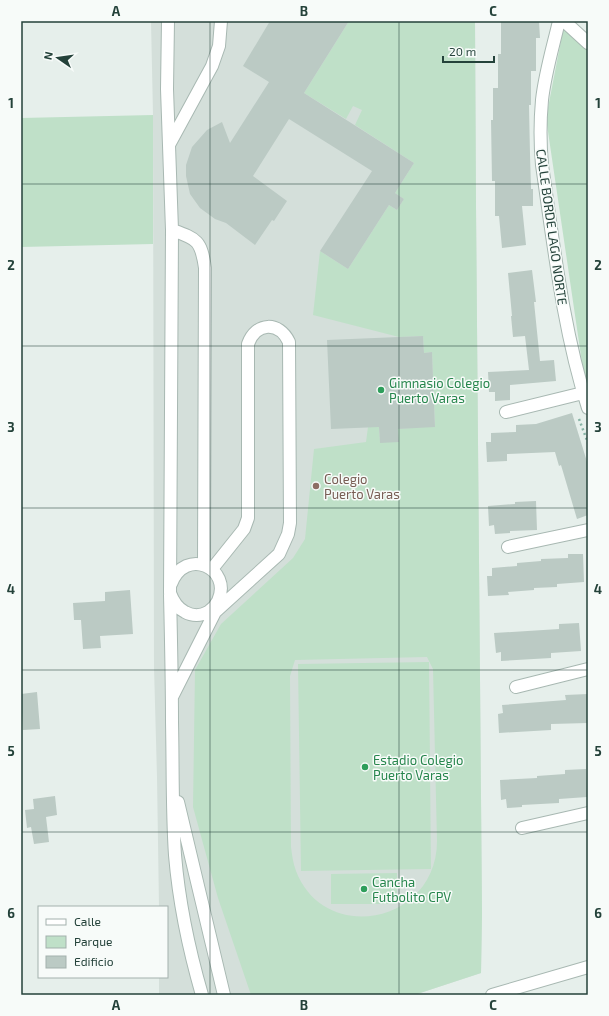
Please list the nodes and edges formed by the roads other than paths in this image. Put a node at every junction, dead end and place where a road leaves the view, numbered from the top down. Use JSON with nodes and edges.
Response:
{"nodes":[{"id":1,"x":168,"y":21,"type":"edge"},
{"id":2,"x":221,"y":21,"type":"edge"},
{"id":3,"x":559,"y":21,"type":"edge"},
{"id":4,"x":564,"y":21,"type":"edge"},
{"id":5,"x":588,"y":43,"type":"edge"},
{"id":6,"x":169,"y":146,"type":"junction"},
{"id":7,"x":172,"y":230,"type":"junction"},
{"id":8,"x":583,"y":393,"type":"junction"},
{"id":9,"x":588,"y":408,"type":"edge"},
{"id":10,"x":506,"y":412,"type":"dead end"},
{"id":11,"x":588,"y":530,"type":"edge"},
{"id":12,"x":508,"y":547,"type":"dead end"},
{"id":13,"x":208,"y":567,"type":"junction"},
{"id":14,"x":171,"y":588,"type":"junction"},
{"id":15,"x":216,"y":609,"type":"junction"},
{"id":16,"x":588,"y":669,"type":"edge"},
{"id":17,"x":516,"y":687,"type":"dead end"},
{"id":18,"x":172,"y":697,"type":"junction"},
{"id":19,"x":173,"y":780,"type":"junction"},
{"id":20,"x":588,"y":813,"type":"edge"},
{"id":21,"x":522,"y":828,"type":"dead end"},
{"id":22,"x":588,"y":967,"type":"edge"},
{"id":23,"x":202,"y":995,"type":"edge"},
{"id":24,"x":224,"y":995,"type":"edge"},
{"id":25,"x":492,"y":995,"type":"edge"}],
"edges":[{"from":1,"to":6,"type":"street"},
{"from":2,"to":6,"type":"street"},
{"from":3,"to":8,"type":"street","name":"CALLE BORDE LAGO NORTE"},
{"from":4,"to":5,"type":"street"},
{"from":6,"to":7,"type":"street"},
{"from":7,"to":13,"type":"street"},
{"from":7,"to":14,"type":"street"},
{"from":8,"to":9,"type":"street","name":"CALLE BORDE LAGO NORTE"},
{"from":8,"to":10,"type":"street"},
{"from":11,"to":12,"type":"street"},
{"from":13,"to":14,"type":"street"},
{"from":13,"to":15,"type":"street"},
{"from":13,"to":15,"type":"street"},
{"from":14,"to":15,"type":"street"},
{"from":14,"to":18,"type":"street"},
{"from":15,"to":18,"type":"street"},
{"from":16,"to":17,"type":"street"},
{"from":18,"to":19,"type":"street"},
{"from":19,"to":23,"type":"street"},
{"from":19,"to":24,"type":"street"},
{"from":20,"to":21,"type":"street"},
{"from":22,"to":25,"type":"street"}]}
